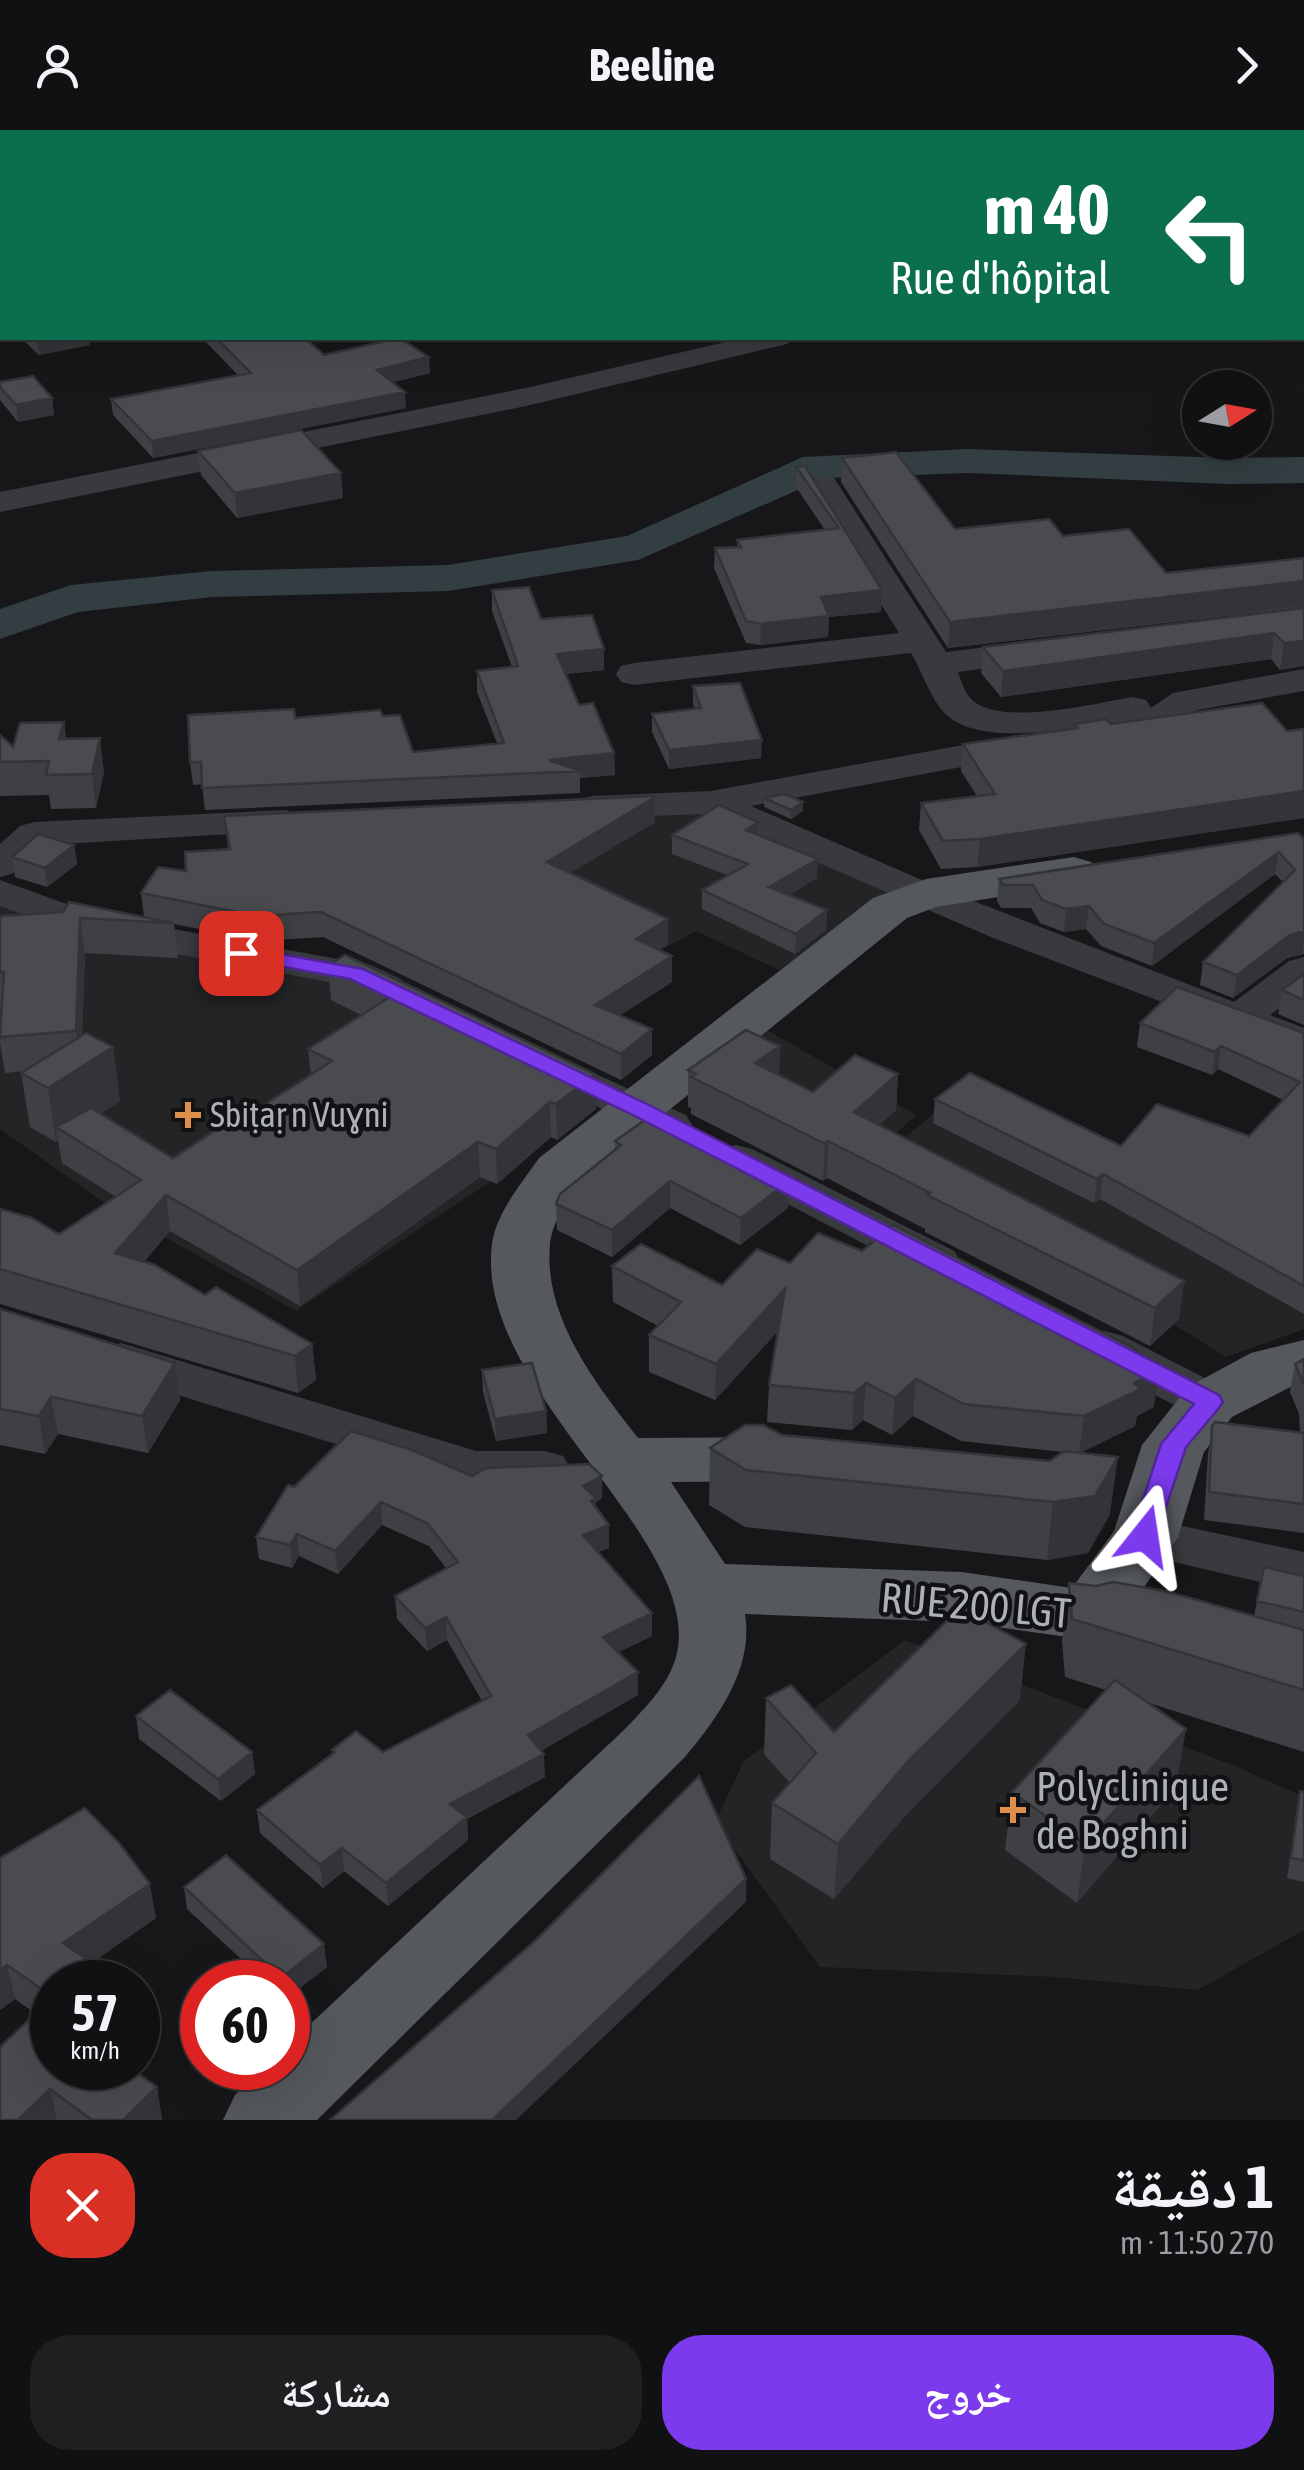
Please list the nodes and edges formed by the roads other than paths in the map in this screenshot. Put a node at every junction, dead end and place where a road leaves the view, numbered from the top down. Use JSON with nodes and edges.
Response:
{"nodes":[{"id":1,"x":768,"y":340,"type":"edge"},
{"id":2,"x":823,"y":485,"type":"dead end"},
{"id":3,"x":0,"y":502,"type":"edge"},
{"id":4,"x":1072,"y":648,"type":"edge"},
{"id":5,"x":928,"y":653,"type":"junction"},
{"id":6,"x":634,"y":674,"type":"dead end"},
{"id":7,"x":1304,"y":680,"type":"edge"},
{"id":8,"x":1186,"y":701,"type":"junction"},
{"id":9,"x":712,"y":802,"type":"junction"},
{"id":10,"x":552,"y":809,"type":"edge"},
{"id":11,"x":313,"y":820,"type":"edge"},
{"id":12,"x":1127,"y":864,"type":"edge"},
{"id":13,"x":0,"y":866,"type":"edge"},
{"id":14,"x":0,"y":892,"type":"edge"},
{"id":15,"x":926,"y":894,"type":"junction"},
{"id":16,"x":1304,"y":970,"type":"edge"},
{"id":17,"x":426,"y":1007,"type":"edge"},
{"id":18,"x":1239,"y":1018,"type":"junction"},
{"id":19,"x":1304,"y":1043,"type":"edge"},
{"id":20,"x":514,"y":1049,"type":"edge"},
{"id":21,"x":637,"y":1108,"type":"junction"},
{"id":22,"x":967,"y":1277,"type":"edge"},
{"id":23,"x":1071,"y":1330,"type":"edge"},
{"id":24,"x":76,"y":1347,"type":"edge"},
{"id":25,"x":1304,"y":1360,"type":"edge"},
{"id":26,"x":1210,"y":1402,"type":"junction"},
{"id":27,"x":622,"y":1460,"type":"junction"},
{"id":28,"x":846,"y":1466,"type":"edge"},
{"id":29,"x":1135,"y":1506,"type":"junction"},
{"id":30,"x":1304,"y":1572,"type":"edge"},
{"id":31,"x":702,"y":1588,"type":"junction"},
{"id":32,"x":263,"y":2120,"type":"edge"}],
"edges":[{"from":1,"to":3,"type":"street"},
{"from":2,"to":5,"type":"street"},
{"from":4,"to":5,"type":"street"},
{"from":5,"to":6,"type":"street"},
{"from":5,"to":8,"type":"street"},
{"from":7,"to":8,"type":"street"},
{"from":8,"to":9,"type":"street"},
{"from":9,"to":10,"type":"street"},
{"from":9,"to":15,"type":"street"},
{"from":11,"to":13,"type":"street"},
{"from":12,"to":15,"type":"main road"},
{"from":14,"to":17,"type":"street"},
{"from":15,"to":18,"type":"street"},
{"from":15,"to":21,"type":"main road"},
{"from":16,"to":18,"type":"street"},
{"from":18,"to":19,"type":"street"},
{"from":20,"to":21,"type":"street"},
{"from":21,"to":22,"type":"street"},
{"from":21,"to":27,"type":"main road"},
{"from":23,"to":26,"type":"street"},
{"from":24,"to":27,"type":"street"},
{"from":25,"to":26,"type":"main road"},
{"from":26,"to":29,"type":"main road"},
{"from":27,"to":28,"type":"main road"},
{"from":27,"to":31,"type":"main road"},
{"from":29,"to":30,"type":"street"},
{"from":29,"to":31,"type":"main road","name":"RUE 200 LGT"},
{"from":31,"to":32,"type":"main road"}]}
